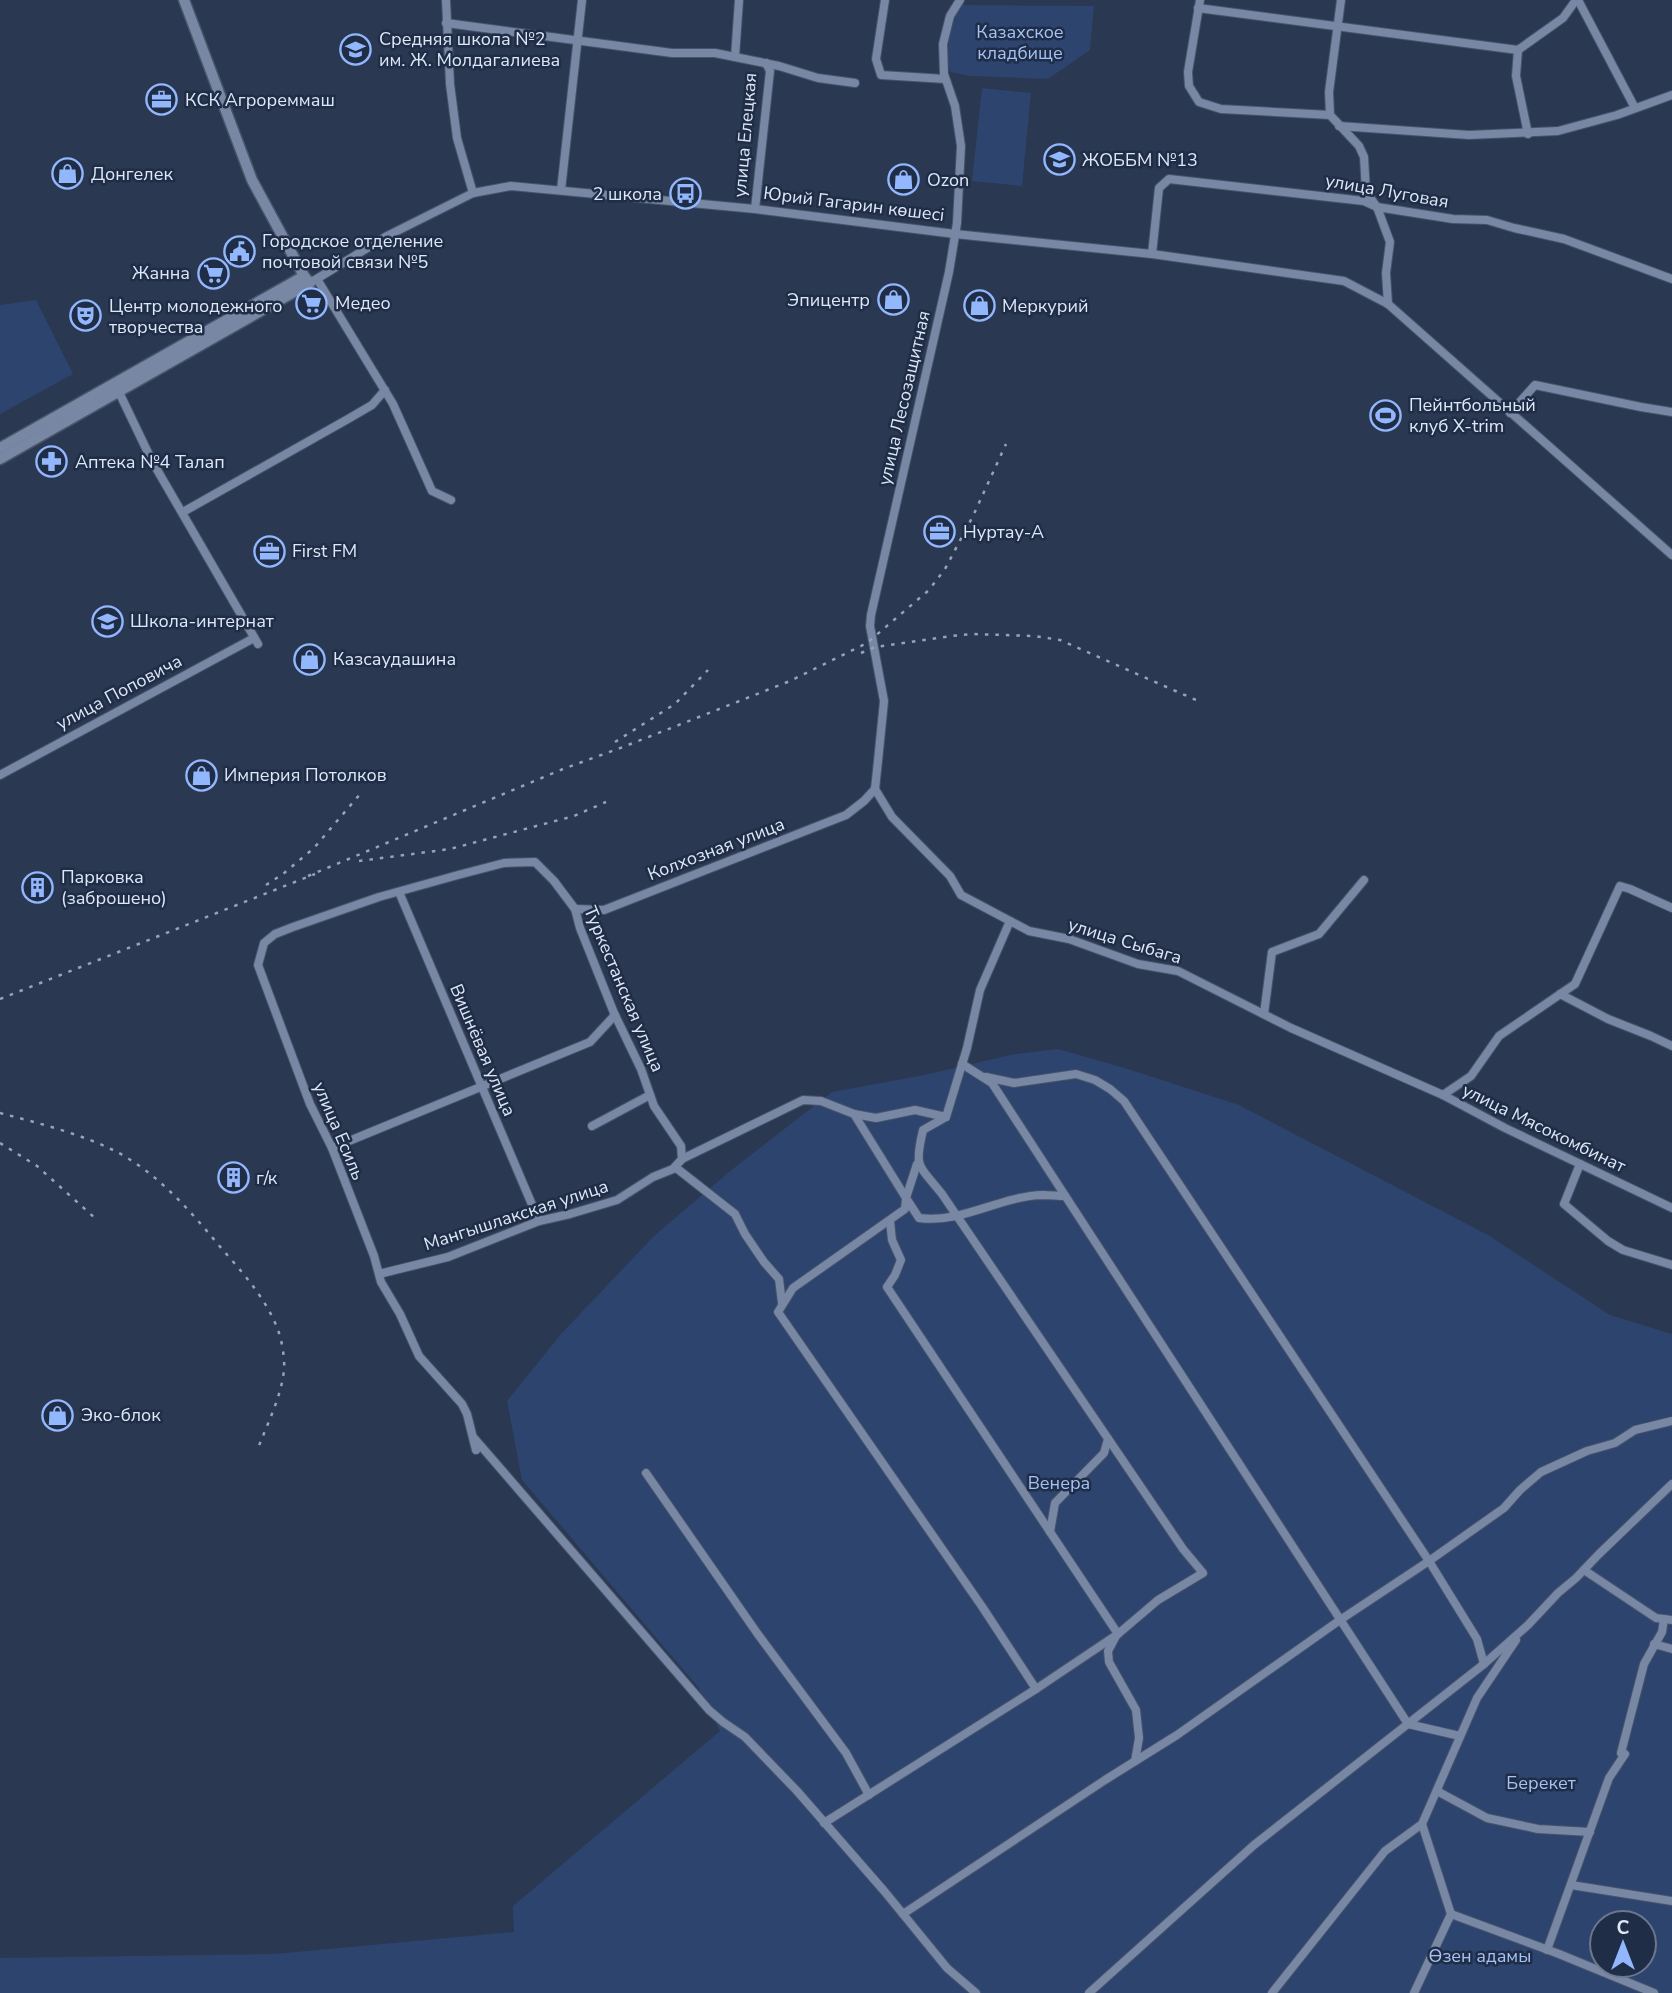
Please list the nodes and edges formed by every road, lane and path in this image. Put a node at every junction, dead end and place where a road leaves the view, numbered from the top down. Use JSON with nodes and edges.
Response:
{"nodes":[{"id":1,"x":184,"y":0,"type":"edge"},
{"id":2,"x":446,"y":0,"type":"edge"},
{"id":3,"x":582,"y":0,"type":"edge"},
{"id":4,"x":738,"y":0,"type":"edge"},
{"id":5,"x":885,"y":0,"type":"edge"},
{"id":6,"x":960,"y":0,"type":"edge"},
{"id":7,"x":1341,"y":0,"type":"edge"},
{"id":8,"x":1577,"y":0,"type":"edge"},
{"id":9,"x":1199,"y":4,"type":"edge"},
{"id":10,"x":446,"y":23,"type":"junction"},
{"id":11,"x":1338,"y":27,"type":"junction"},
{"id":12,"x":577,"y":40,"type":"junction"},
{"id":13,"x":1518,"y":50,"type":"junction"},
{"id":14,"x":734,"y":57,"type":"junction"},
{"id":15,"x":766,"y":63,"type":"junction"},
{"id":16,"x":945,"y":79,"type":"junction"},
{"id":17,"x":855,"y":83,"type":"dead end"},
{"id":18,"x":1672,"y":96,"type":"edge"},
{"id":19,"x":1635,"y":108,"type":"junction"},
{"id":20,"x":1330,"y":115,"type":"junction"},
{"id":21,"x":1339,"y":126,"type":"junction"},
{"id":22,"x":1528,"y":134,"type":"junction"},
{"id":23,"x":561,"y":190,"type":"junction"},
{"id":24,"x":473,"y":193,"type":"junction"},
{"id":25,"x":1377,"y":207,"type":"junction"},
{"id":26,"x":755,"y":209,"type":"junction"},
{"id":27,"x":956,"y":234,"type":"junction"},
{"id":28,"x":1152,"y":254,"type":"junction"},
{"id":29,"x":310,"y":279,"type":"junction"},
{"id":30,"x":1672,"y":279,"type":"edge"},
{"id":31,"x":1388,"y":304,"type":"junction"},
{"id":32,"x":116,"y":387,"type":"junction"},
{"id":33,"x":384,"y":390,"type":"junction"},
{"id":34,"x":1672,"y":412,"type":"edge"},
{"id":35,"x":1510,"y":413,"type":"junction"},
{"id":36,"x":0,"y":448,"type":"edge"},
{"id":37,"x":0,"y":458,"type":"edge"},
{"id":38,"x":451,"y":500,"type":"dead end"},
{"id":39,"x":183,"y":512,"type":"junction"},
{"id":40,"x":1672,"y":555,"type":"edge"},
{"id":41,"x":0,"y":775,"type":"edge"},
{"id":42,"x":875,"y":789,"type":"junction"},
{"id":43,"x":1364,"y":880,"type":"dead end"},
{"id":44,"x":398,"y":892,"type":"junction"},
{"id":45,"x":1672,"y":908,"type":"edge"},
{"id":46,"x":575,"y":909,"type":"junction"},
{"id":47,"x":1010,"y":921,"type":"junction"},
{"id":48,"x":1560,"y":994,"type":"junction"},
{"id":49,"x":1264,"y":1014,"type":"junction"},
{"id":50,"x":615,"y":1015,"type":"junction"},
{"id":51,"x":1672,"y":1046,"type":"edge"},
{"id":52,"x":962,"y":1064,"type":"junction"},
{"id":53,"x":980,"y":1076,"type":"junction"},
{"id":54,"x":482,"y":1087,"type":"junction"},
{"id":55,"x":1443,"y":1095,"type":"junction"},
{"id":56,"x":650,"y":1096,"type":"junction"},
{"id":57,"x":853,"y":1114,"type":"junction"},
{"id":58,"x":946,"y":1117,"type":"junction"},
{"id":59,"x":592,"y":1126,"type":"dead end"},
{"id":60,"x":332,"y":1148,"type":"junction"},
{"id":61,"x":682,"y":1159,"type":"junction"},
{"id":62,"x":918,"y":1164,"type":"junction"},
{"id":63,"x":1580,"y":1164,"type":"junction"},
{"id":64,"x":675,"y":1167,"type":"junction"},
{"id":65,"x":1065,"y":1196,"type":"junction"},
{"id":66,"x":906,"y":1198,"type":"junction"},
{"id":67,"x":1672,"y":1208,"type":"edge"},
{"id":68,"x":956,"y":1216,"type":"junction"},
{"id":69,"x":539,"y":1221,"type":"junction"},
{"id":70,"x":890,"y":1221,"type":"junction"},
{"id":71,"x":1672,"y":1265,"type":"edge"},
{"id":72,"x":379,"y":1274,"type":"junction"},
{"id":73,"x":782,"y":1303,"type":"junction"},
{"id":74,"x":1672,"y":1421,"type":"edge"},
{"id":75,"x":472,"y":1435,"type":"junction"},
{"id":76,"x":1108,"y":1439,"type":"junction"},
{"id":77,"x":476,"y":1450,"type":"dead end"},
{"id":78,"x":646,"y":1473,"type":"dead end"},
{"id":79,"x":1672,"y":1484,"type":"edge"},
{"id":80,"x":1050,"y":1532,"type":"junction"},
{"id":81,"x":1429,"y":1561,"type":"junction"},
{"id":82,"x":1584,"y":1570,"type":"junction"},
{"id":83,"x":1668,"y":1619,"type":"edge"},
{"id":84,"x":1340,"y":1620,"type":"junction"},
{"id":85,"x":1522,"y":1630,"type":"junction"},
{"id":86,"x":1118,"y":1634,"type":"junction"},
{"id":87,"x":1654,"y":1644,"type":"junction"},
{"id":88,"x":1672,"y":1649,"type":"edge"},
{"id":89,"x":1484,"y":1664,"type":"junction"},
{"id":90,"x":1036,"y":1689,"type":"junction"},
{"id":91,"x":1408,"y":1724,"type":"junction"},
{"id":92,"x":1461,"y":1736,"type":"junction"},
{"id":93,"x":1135,"y":1761,"type":"junction"},
{"id":94,"x":1437,"y":1791,"type":"junction"},
{"id":95,"x":869,"y":1795,"type":"junction"},
{"id":96,"x":824,"y":1823,"type":"junction"},
{"id":97,"x":1422,"y":1824,"type":"junction"},
{"id":98,"x":1590,"y":1832,"type":"junction"},
{"id":99,"x":1571,"y":1885,"type":"junction"},
{"id":100,"x":1672,"y":1902,"type":"edge"},
{"id":101,"x":903,"y":1914,"type":"junction"},
{"id":102,"x":1451,"y":1914,"type":"junction"},
{"id":103,"x":1547,"y":1950,"type":"junction"},
{"id":104,"x":976,"y":1993,"type":"edge"},
{"id":105,"x":1090,"y":1993,"type":"edge"},
{"id":106,"x":1272,"y":1993,"type":"edge"},
{"id":107,"x":1414,"y":1993,"type":"edge"},
{"id":108,"x":1654,"y":1993,"type":"edge"}],
"edges":[{"from":1,"to":29,"type":"main road"},
{"from":2,"to":10,"type":"street"},
{"from":3,"to":12,"type":"street"},
{"from":4,"to":14,"type":"street","name":"улица Елецкая"},
{"from":5,"to":16,"type":"street"},
{"from":6,"to":16,"type":"street","name":"улица Лесозащитная"},
{"from":7,"to":11,"type":"street"},
{"from":8,"to":13,"type":"street"},
{"from":8,"to":19,"type":"street"},
{"from":9,"to":11,"type":"street"},
{"from":9,"to":20,"type":"street"},
{"from":10,"to":12,"type":"street"},
{"from":10,"to":24,"type":"street"},
{"from":11,"to":13,"type":"street"},
{"from":11,"to":20,"type":"street"},
{"from":12,"to":14,"type":"street"},
{"from":12,"to":23,"type":"street"},
{"from":13,"to":22,"type":"street"},
{"from":14,"to":15,"type":"street"},
{"from":15,"to":17,"type":"street"},
{"from":15,"to":26,"type":"street","name":"улица Елецкая"},
{"from":16,"to":27,"type":"street","name":"улица Лесозащитная"},
{"from":18,"to":19,"type":"street"},
{"from":19,"to":22,"type":"street"},
{"from":20,"to":21,"type":"street"},
{"from":21,"to":22,"type":"street"},
{"from":21,"to":25,"type":"street"},
{"from":23,"to":24,"type":"street","name":"Юрий Гагарин көшесі"},
{"from":23,"to":26,"type":"street","name":"Юрий Гагарин көшесі"},
{"from":24,"to":29,"type":"street","name":"Юрий Гагарин көшесі"},
{"from":25,"to":28,"type":"street","name":"улица Луговая"},
{"from":25,"to":30,"type":"street","name":"улица Луговая"},
{"from":25,"to":31,"type":"street"},
{"from":26,"to":27,"type":"street","name":"Юрий Гагарин көшесі"},
{"from":27,"to":28,"type":"street","name":"Юрий Гагарин көшесі"},
{"from":27,"to":42,"type":"street","name":"улица Лесозащитная"},
{"from":28,"to":31,"type":"street","name":"Юрий Гагарин көшесі"},
{"from":29,"to":32,"type":"main road","name":"Юрий Гагарин көшесі"},
{"from":29,"to":33,"type":"street"},
{"from":31,"to":35,"type":"street","name":"Юрий Гагарин көшесі"},
{"from":32,"to":36,"type":"main road","name":"Юрий Гагарин көшесі"},
{"from":32,"to":37,"type":"main road","name":"Юрий Гагарин көшесі"},
{"from":32,"to":39,"type":"street"},
{"from":33,"to":38,"type":"street"},
{"from":33,"to":39,"type":"street"},
{"from":34,"to":35,"type":"street"},
{"from":35,"to":40,"type":"street","name":"Юрий Гагарин көшесі"},
{"from":39,"to":41,"type":"street","name":"улица Поповича"},
{"from":42,"to":46,"type":"street","name":"Колхозная улица"},
{"from":42,"to":47,"type":"street","name":"улица Сыбага"},
{"from":43,"to":49,"type":"street"},
{"from":44,"to":46,"type":"street","name":"Туркестанская улица"},
{"from":44,"to":54,"type":"street","name":"Вишнёвая улица"},
{"from":44,"to":60,"type":"street","name":"улица Есиль"},
{"from":45,"to":48,"type":"street","name":"улица Мясокомбинат"},
{"from":46,"to":50,"type":"street","name":"Туркестанская улица"},
{"from":47,"to":49,"type":"street","name":"улица Сыбага"},
{"from":47,"to":52,"type":"street"},
{"from":48,"to":51,"type":"street"},
{"from":48,"to":55,"type":"street","name":"улица Мясокомбинат"},
{"from":49,"to":55,"type":"street","name":"улица Сыбага"},
{"from":50,"to":54,"type":"street"},
{"from":50,"to":56,"type":"street","name":"Туркестанская улица"},
{"from":52,"to":53,"type":"street"},
{"from":52,"to":58,"type":"street"},
{"from":53,"to":65,"type":"street"},
{"from":53,"to":81,"type":"street"},
{"from":54,"to":60,"type":"street"},
{"from":54,"to":69,"type":"street","name":"Вишнёвая улица"},
{"from":55,"to":63,"type":"street","name":"улица Мясокомбинат"},
{"from":56,"to":59,"type":"street"},
{"from":56,"to":61,"type":"street","name":"Туркестанская улица"},
{"from":57,"to":58,"type":"street"},
{"from":57,"to":61,"type":"street"},
{"from":57,"to":66,"type":"street"},
{"from":58,"to":62,"type":"street"},
{"from":60,"to":72,"type":"street","name":"улица Есиль"},
{"from":61,"to":64,"type":"street","name":"Мангышлакская улица"},
{"from":62,"to":66,"type":"street"},
{"from":62,"to":68,"type":"street"},
{"from":63,"to":67,"type":"street","name":"улица Мясокомбинат"},
{"from":63,"to":71,"type":"street"},
{"from":64,"to":69,"type":"street","name":"Мангышлакская улица"},
{"from":64,"to":73,"type":"street"},
{"from":65,"to":68,"type":"street"},
{"from":65,"to":84,"type":"street"},
{"from":66,"to":68,"type":"street"},
{"from":66,"to":70,"type":"street"},
{"from":68,"to":76,"type":"street"},
{"from":69,"to":72,"type":"street","name":"Мангышлакская улица"},
{"from":70,"to":73,"type":"street"},
{"from":70,"to":80,"type":"street"},
{"from":72,"to":75,"type":"street","name":"улица Есиль"},
{"from":73,"to":90,"type":"street"},
{"from":74,"to":81,"type":"street"},
{"from":75,"to":77,"type":"street","name":"улица Есиль"},
{"from":75,"to":96,"type":"street"},
{"from":76,"to":80,"type":"street"},
{"from":76,"to":86,"type":"street"},
{"from":78,"to":95,"type":"street"},
{"from":79,"to":82,"type":"street"},
{"from":80,"to":86,"type":"street"},
{"from":81,"to":84,"type":"street"},
{"from":81,"to":89,"type":"street"},
{"from":82,"to":83,"type":"street"},
{"from":82,"to":85,"type":"street"},
{"from":83,"to":87,"type":"street"},
{"from":84,"to":91,"type":"street"},
{"from":84,"to":93,"type":"street"},
{"from":85,"to":89,"type":"street"},
{"from":85,"to":92,"type":"street"},
{"from":86,"to":90,"type":"street"},
{"from":86,"to":93,"type":"street"},
{"from":87,"to":88,"type":"street"},
{"from":87,"to":98,"type":"street"},
{"from":89,"to":91,"type":"street"},
{"from":90,"to":95,"type":"street"},
{"from":91,"to":92,"type":"street"},
{"from":91,"to":105,"type":"street"},
{"from":92,"to":94,"type":"street"},
{"from":93,"to":101,"type":"street"},
{"from":94,"to":97,"type":"street"},
{"from":94,"to":98,"type":"street"},
{"from":95,"to":96,"type":"street"},
{"from":96,"to":101,"type":"street"},
{"from":97,"to":102,"type":"street"},
{"from":97,"to":106,"type":"street"},
{"from":98,"to":99,"type":"street"},
{"from":99,"to":100,"type":"street"},
{"from":99,"to":103,"type":"street"},
{"from":101,"to":104,"type":"street"},
{"from":102,"to":103,"type":"street"},
{"from":102,"to":107,"type":"street"},
{"from":103,"to":108,"type":"street"}]}
